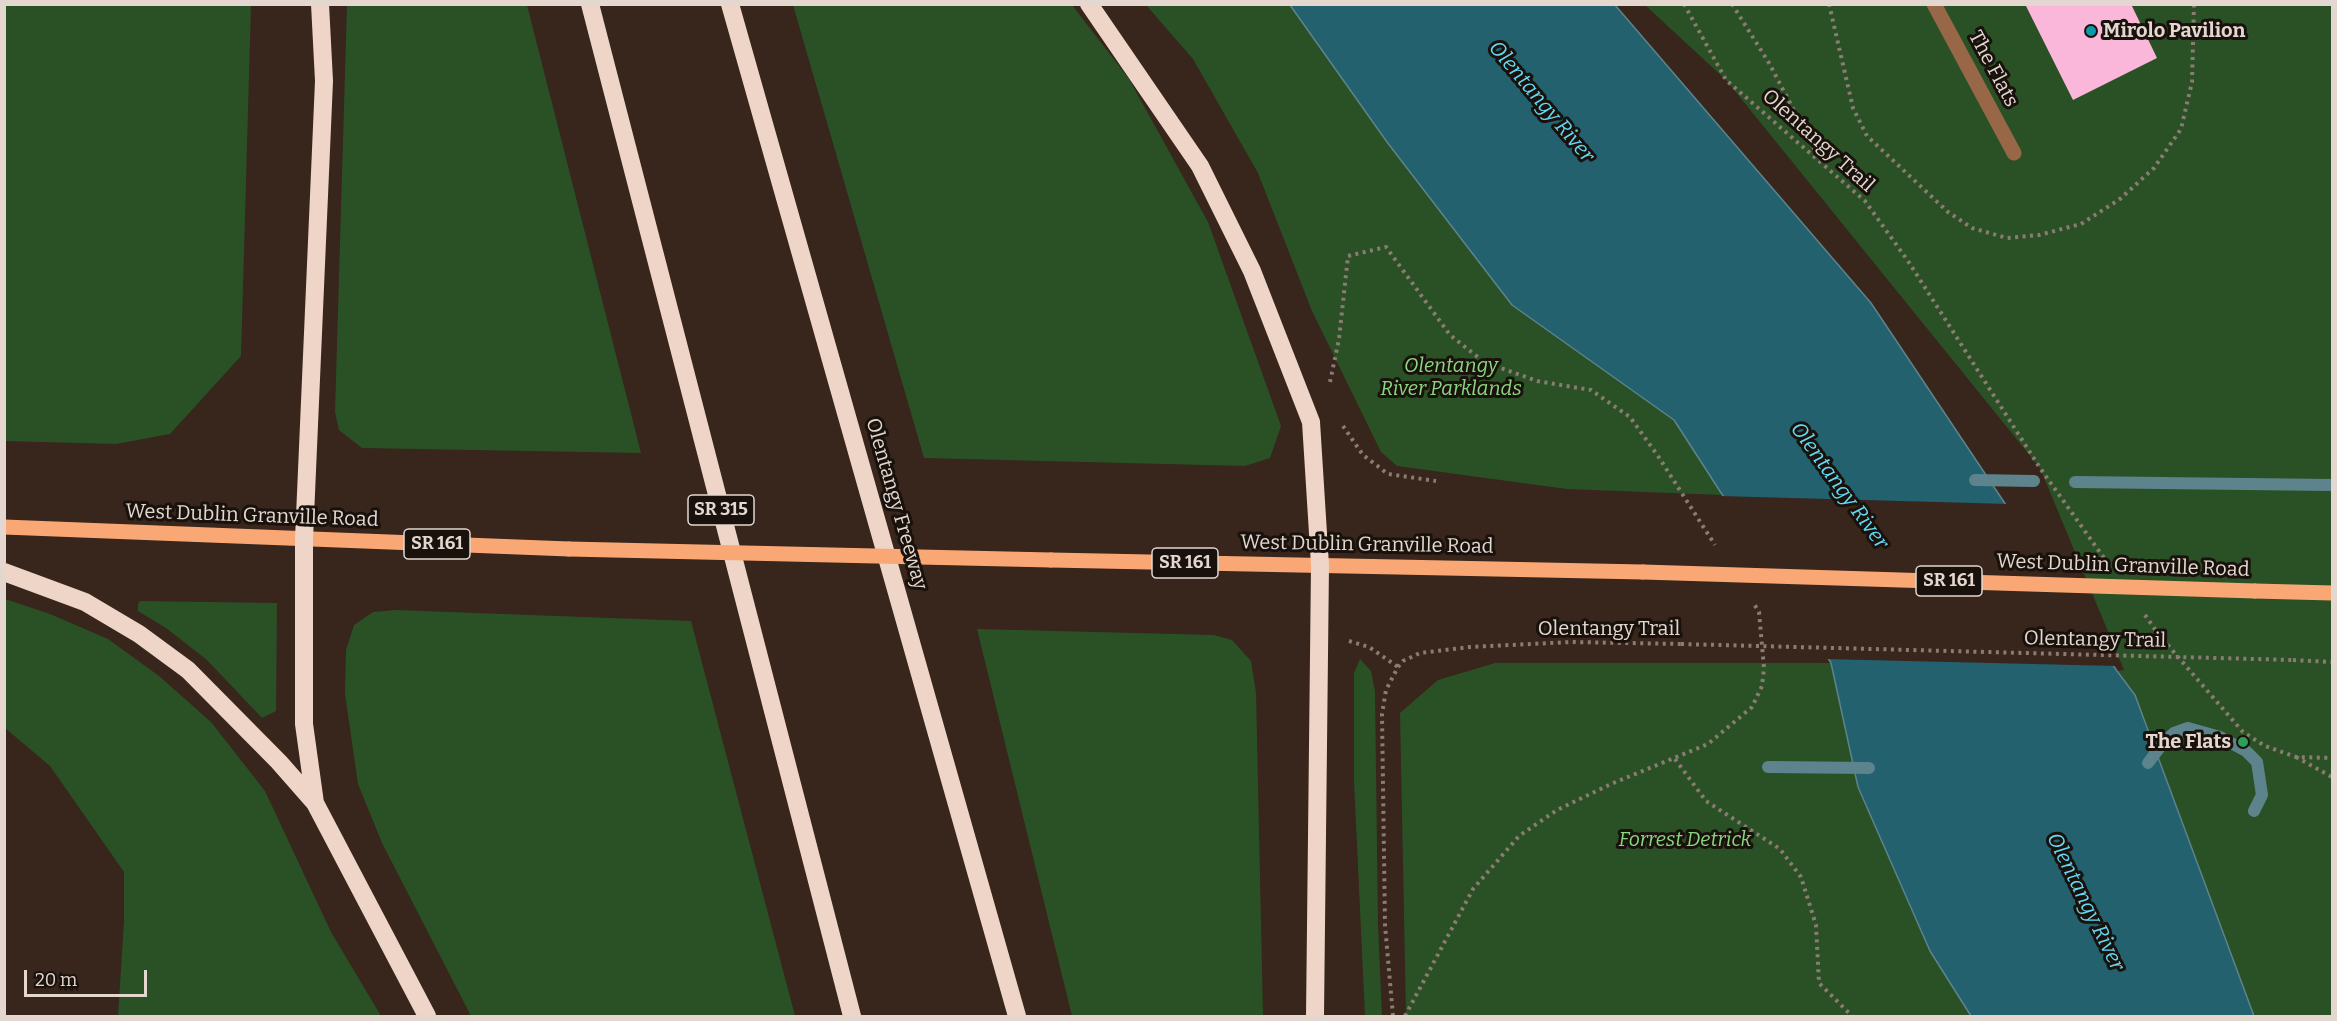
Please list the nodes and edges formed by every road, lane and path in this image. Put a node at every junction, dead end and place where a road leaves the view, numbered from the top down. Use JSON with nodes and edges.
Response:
{"nodes":[{"id":1,"x":320,"y":4,"type":"edge"},
{"id":2,"x":590,"y":4,"type":"edge"},
{"id":3,"x":730,"y":4,"type":"edge"},
{"id":4,"x":1089,"y":4,"type":"edge"},
{"id":5,"x":1684,"y":4,"type":"edge"},
{"id":6,"x":1732,"y":4,"type":"edge"},
{"id":7,"x":1934,"y":4,"type":"edge"},
{"id":8,"x":2014,"y":153,"type":"dead end"},
{"id":9,"x":1822,"y":163,"type":"junction"},
{"id":10,"x":4,"y":527,"type":"edge"},
{"id":11,"x":304,"y":539,"type":"junction"},
{"id":12,"x":2106,"y":561,"type":"dead end"},
{"id":13,"x":1320,"y":566,"type":"junction"},
{"id":14,"x":4,"y":572,"type":"edge"},
{"id":15,"x":2332,"y":593,"type":"edge"},
{"id":16,"x":2139,"y":608,"type":"dead end"},
{"id":17,"x":1319,"y":633,"type":"junction"},
{"id":18,"x":2332,"y":662,"type":"edge"},
{"id":19,"x":1398,"y":667,"type":"junction"},
{"id":20,"x":2296,"y":757,"type":"junction"},
{"id":21,"x":2332,"y":758,"type":"edge"},
{"id":22,"x":1675,"y":759,"type":"dead end"},
{"id":23,"x":2332,"y":777,"type":"edge"},
{"id":24,"x":315,"y":803,"type":"junction"},
{"id":25,"x":427,"y":1017,"type":"edge"},
{"id":26,"x":852,"y":1017,"type":"edge"},
{"id":27,"x":1017,"y":1017,"type":"edge"},
{"id":28,"x":1315,"y":1017,"type":"edge"},
{"id":29,"x":1393,"y":1017,"type":"edge"},
{"id":30,"x":1852,"y":1017,"type":"edge"}],
"edges":[{"from":1,"to":11,"type":"highway"},
{"from":2,"to":26,"type":"highway","number":"SR 315"},
{"from":3,"to":27,"type":"highway","name":"Olentangy Freeway"},
{"from":4,"to":13,"type":"highway"},
{"from":5,"to":9,"type":"path","name":"Olentangy Trail"},
{"from":6,"to":9,"type":"path"},
{"from":7,"to":8,"type":"lane","name":"The Flats"},
{"from":9,"to":12,"type":"path","name":"Olentangy Trail"},
{"from":10,"to":11,"type":"main road","name":"West Dublin Granville Road","number":"SR 161"},
{"from":11,"to":13,"type":"main road","name":"West Dublin Granville Road","number":"SR 161","bridge":true},
{"from":11,"to":24,"type":"highway"},
{"from":13,"to":15,"type":"main road","name":"West Dublin Granville Road","number":"SR 161","bridge":true},
{"from":13,"to":17,"type":"highway"},
{"from":14,"to":24,"type":"highway"},
{"from":16,"to":20,"type":"path","name":"Olentangy Trail"},
{"from":17,"to":19,"type":"path"},
{"from":17,"to":28,"type":"highway"},
{"from":18,"to":19,"type":"path","name":"Olentangy Trail","bridge":true},
{"from":19,"to":29,"type":"path"},
{"from":20,"to":21,"type":"path","name":"Olentangy Trail"},
{"from":20,"to":23,"type":"path"},
{"from":22,"to":30,"type":"path"},
{"from":24,"to":25,"type":"highway"}]}
